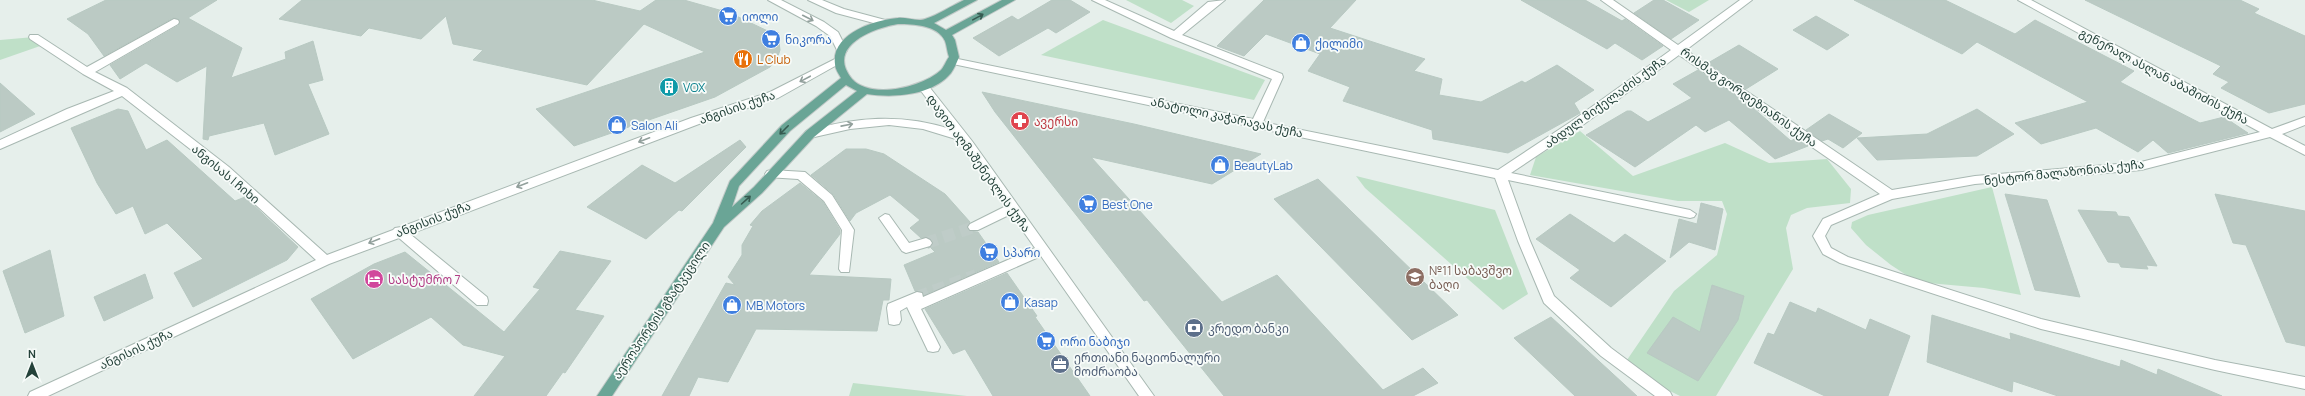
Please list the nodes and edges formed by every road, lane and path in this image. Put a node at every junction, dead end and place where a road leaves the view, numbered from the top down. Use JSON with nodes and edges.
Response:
{"nodes":[{"id":1,"x":773,"y":0,"type":"edge"},
{"id":2,"x":813,"y":0,"type":"edge"},
{"id":3,"x":972,"y":0,"type":"edge"},
{"id":4,"x":1010,"y":0,"type":"edge"},
{"id":5,"x":1097,"y":0,"type":"edge"},
{"id":6,"x":1606,"y":0,"type":"edge"},
{"id":7,"x":1748,"y":0,"type":"edge"},
{"id":8,"x":2024,"y":0,"type":"edge"},
{"id":9,"x":1213,"y":1,"type":"edge"},
{"id":10,"x":174,"y":22,"type":"dead end"},
{"id":11,"x":884,"y":23,"type":"junction"},
{"id":12,"x":926,"y":23,"type":"junction"},
{"id":13,"x":946,"y":34,"type":"junction"},
{"id":14,"x":1175,"y":36,"type":"junction"},
{"id":15,"x":34,"y":37,"type":"dead end"},
{"id":16,"x":1678,"y":48,"type":"junction"},
{"id":17,"x":841,"y":56,"type":"junction"},
{"id":18,"x":953,"y":60,"type":"junction"},
{"id":19,"x":87,"y":72,"type":"junction"},
{"id":20,"x":847,"y":79,"type":"junction"},
{"id":21,"x":923,"y":87,"type":"junction"},
{"id":22,"x":865,"y":90,"type":"junction"},
{"id":23,"x":123,"y":91,"type":"junction"},
{"id":24,"x":2305,"y":121,"type":"edge"},
{"id":25,"x":1257,"y":123,"type":"junction"},
{"id":26,"x":2272,"y":133,"type":"junction"},
{"id":27,"x":810,"y":134,"type":"junction"},
{"id":28,"x":962,"y":137,"type":"junction"},
{"id":29,"x":0,"y":145,"type":"edge"},
{"id":30,"x":2305,"y":151,"type":"edge"},
{"id":31,"x":771,"y":174,"type":"junction"},
{"id":32,"x":1500,"y":174,"type":"junction"},
{"id":33,"x":1890,"y":195,"type":"junction"},
{"id":34,"x":1014,"y":208,"type":"junction"},
{"id":35,"x":1690,"y":214,"type":"dead end"},
{"id":36,"x":885,"y":218,"type":"dead end"},
{"id":37,"x":719,"y":224,"type":"junction"},
{"id":38,"x":974,"y":227,"type":"tunnel mouth"},
{"id":39,"x":399,"y":232,"type":"junction"},
{"id":40,"x":926,"y":243,"type":"tunnel mouth"},
{"id":41,"x":1041,"y":247,"type":"junction"},
{"id":42,"x":325,"y":261,"type":"junction"},
{"id":43,"x":1001,"y":265,"type":"dead end"},
{"id":44,"x":845,"y":269,"type":"dead end"},
{"id":45,"x":917,"y":297,"type":"tunnel mouth"},
{"id":46,"x":482,"y":301,"type":"dead end"},
{"id":47,"x":894,"y":320,"type":"dead end"},
{"id":48,"x":933,"y":347,"type":"dead end"},
{"id":49,"x":2305,"y":383,"type":"edge"},
{"id":50,"x":35,"y":396,"type":"edge"},
{"id":51,"x":604,"y":396,"type":"edge"},
{"id":52,"x":1147,"y":396,"type":"edge"},
{"id":53,"x":1665,"y":396,"type":"edge"}],
"edges":[{"from":1,"to":17,"type":"street","one_way":true},
{"from":2,"to":11,"type":"street"},
{"from":3,"to":12,"type":"main road"},
{"from":13,"to":4,"type":"main road","one_way":true},
{"from":5,"to":14,"type":"street"},
{"from":6,"to":16,"type":"street","name":"რისმაგ გორდეზიანის ქუჩა"},
{"from":7,"to":16,"type":"street","name":"აბდულ მიქელაძის ქუჩა"},
{"from":8,"to":26,"type":"street","name":"გენერალ ასლან აბაშიძის ქუჩა"},
{"from":9,"to":14,"type":"street"},
{"from":10,"to":19,"type":"street"},
{"from":11,"to":12,"type":"main road"},
{"from":11,"to":17,"type":"main road"},
{"from":12,"to":13,"type":"main road"},
{"from":13,"to":18,"type":"main road"},
{"from":14,"to":25,"type":"street"},
{"from":15,"to":19,"type":"street","name":"ანგისას I ჩიხი"},
{"from":16,"to":32,"type":"street","name":"აბდულ მიქელაძის ქუჩა"},
{"from":16,"to":33,"type":"street","name":"რისმაგ გორდეზიანის ქუჩა"},
{"from":17,"to":20,"type":"main road"},
{"from":17,"to":39,"type":"street","name":"ანგისის ქუჩა","one_way":true},
{"from":18,"to":21,"type":"main road"},
{"from":18,"to":25,"type":"street","name":"ანატოლი კაჭარავას ქუჩა"},
{"from":19,"to":23,"type":"street","name":"ანგისას I ჩიხი"},
{"from":20,"to":22,"type":"main road"},
{"from":20,"to":37,"type":"main road","name":"აეროპორტის გზატკეცილი","one_way":true},
{"from":21,"to":22,"type":"main road"},
{"from":21,"to":28,"type":"street","name":"დავით აღმაშენებლის ქუჩა"},
{"from":22,"to":27,"type":"main road","name":"აეროპორტის გზატკეცილი"},
{"from":23,"to":29,"type":"street"},
{"from":23,"to":42,"type":"street","name":"ანგისას I ჩიხი"},
{"from":24,"to":26,"type":"street","name":"ნესტორ მალაზონიას ქუჩა"},
{"from":25,"to":32,"type":"street","name":"ანატოლი კაჭარავას ქუჩა"},
{"from":26,"to":30,"type":"street","name":"გენერალ ასლან აბაშიძის ქუჩა"},
{"from":26,"to":33,"type":"street","name":"ნესტორ მალაზონიას ქუჩა"},
{"from":27,"to":28,"type":"street","one_way":true},
{"from":27,"to":31,"type":"main road","name":"აეროპორტის გზატკეცილი"},
{"from":28,"to":34,"type":"street","name":"დავით აღმაშენებლის ქუჩა"},
{"from":37,"to":31,"type":"main road","name":"აეროპორტის გზატკეცილი","one_way":true},
{"from":31,"to":44,"type":"street"},
{"from":32,"to":35,"type":"street","name":"ანატოლი კაჭარავას ქუჩა"},
{"from":32,"to":53,"type":"street"},
{"from":33,"to":49,"type":"street","name":"ნესტორ მალაზონიას ქუჩა"},
{"from":34,"to":38,"type":"street"},
{"from":34,"to":41,"type":"street","name":"დავით აღმაშენებლის ქუჩა"},
{"from":36,"to":40,"type":"street"},
{"from":37,"to":51,"type":"main road","name":"აეროპორტის გზატკეცილი"},
{"from":39,"to":42,"type":"street","name":"ანგისის ქუჩა","one_way":true},
{"from":39,"to":46,"type":"street"},
{"from":41,"to":43,"type":"street"},
{"from":41,"to":48,"type":"street"},
{"from":41,"to":52,"type":"street","name":"დავით აღმაშენებლის ქუჩა"},
{"from":42,"to":50,"type":"street","name":"ანგისის ქუჩა"},
{"from":45,"to":47,"type":"street"}]}
